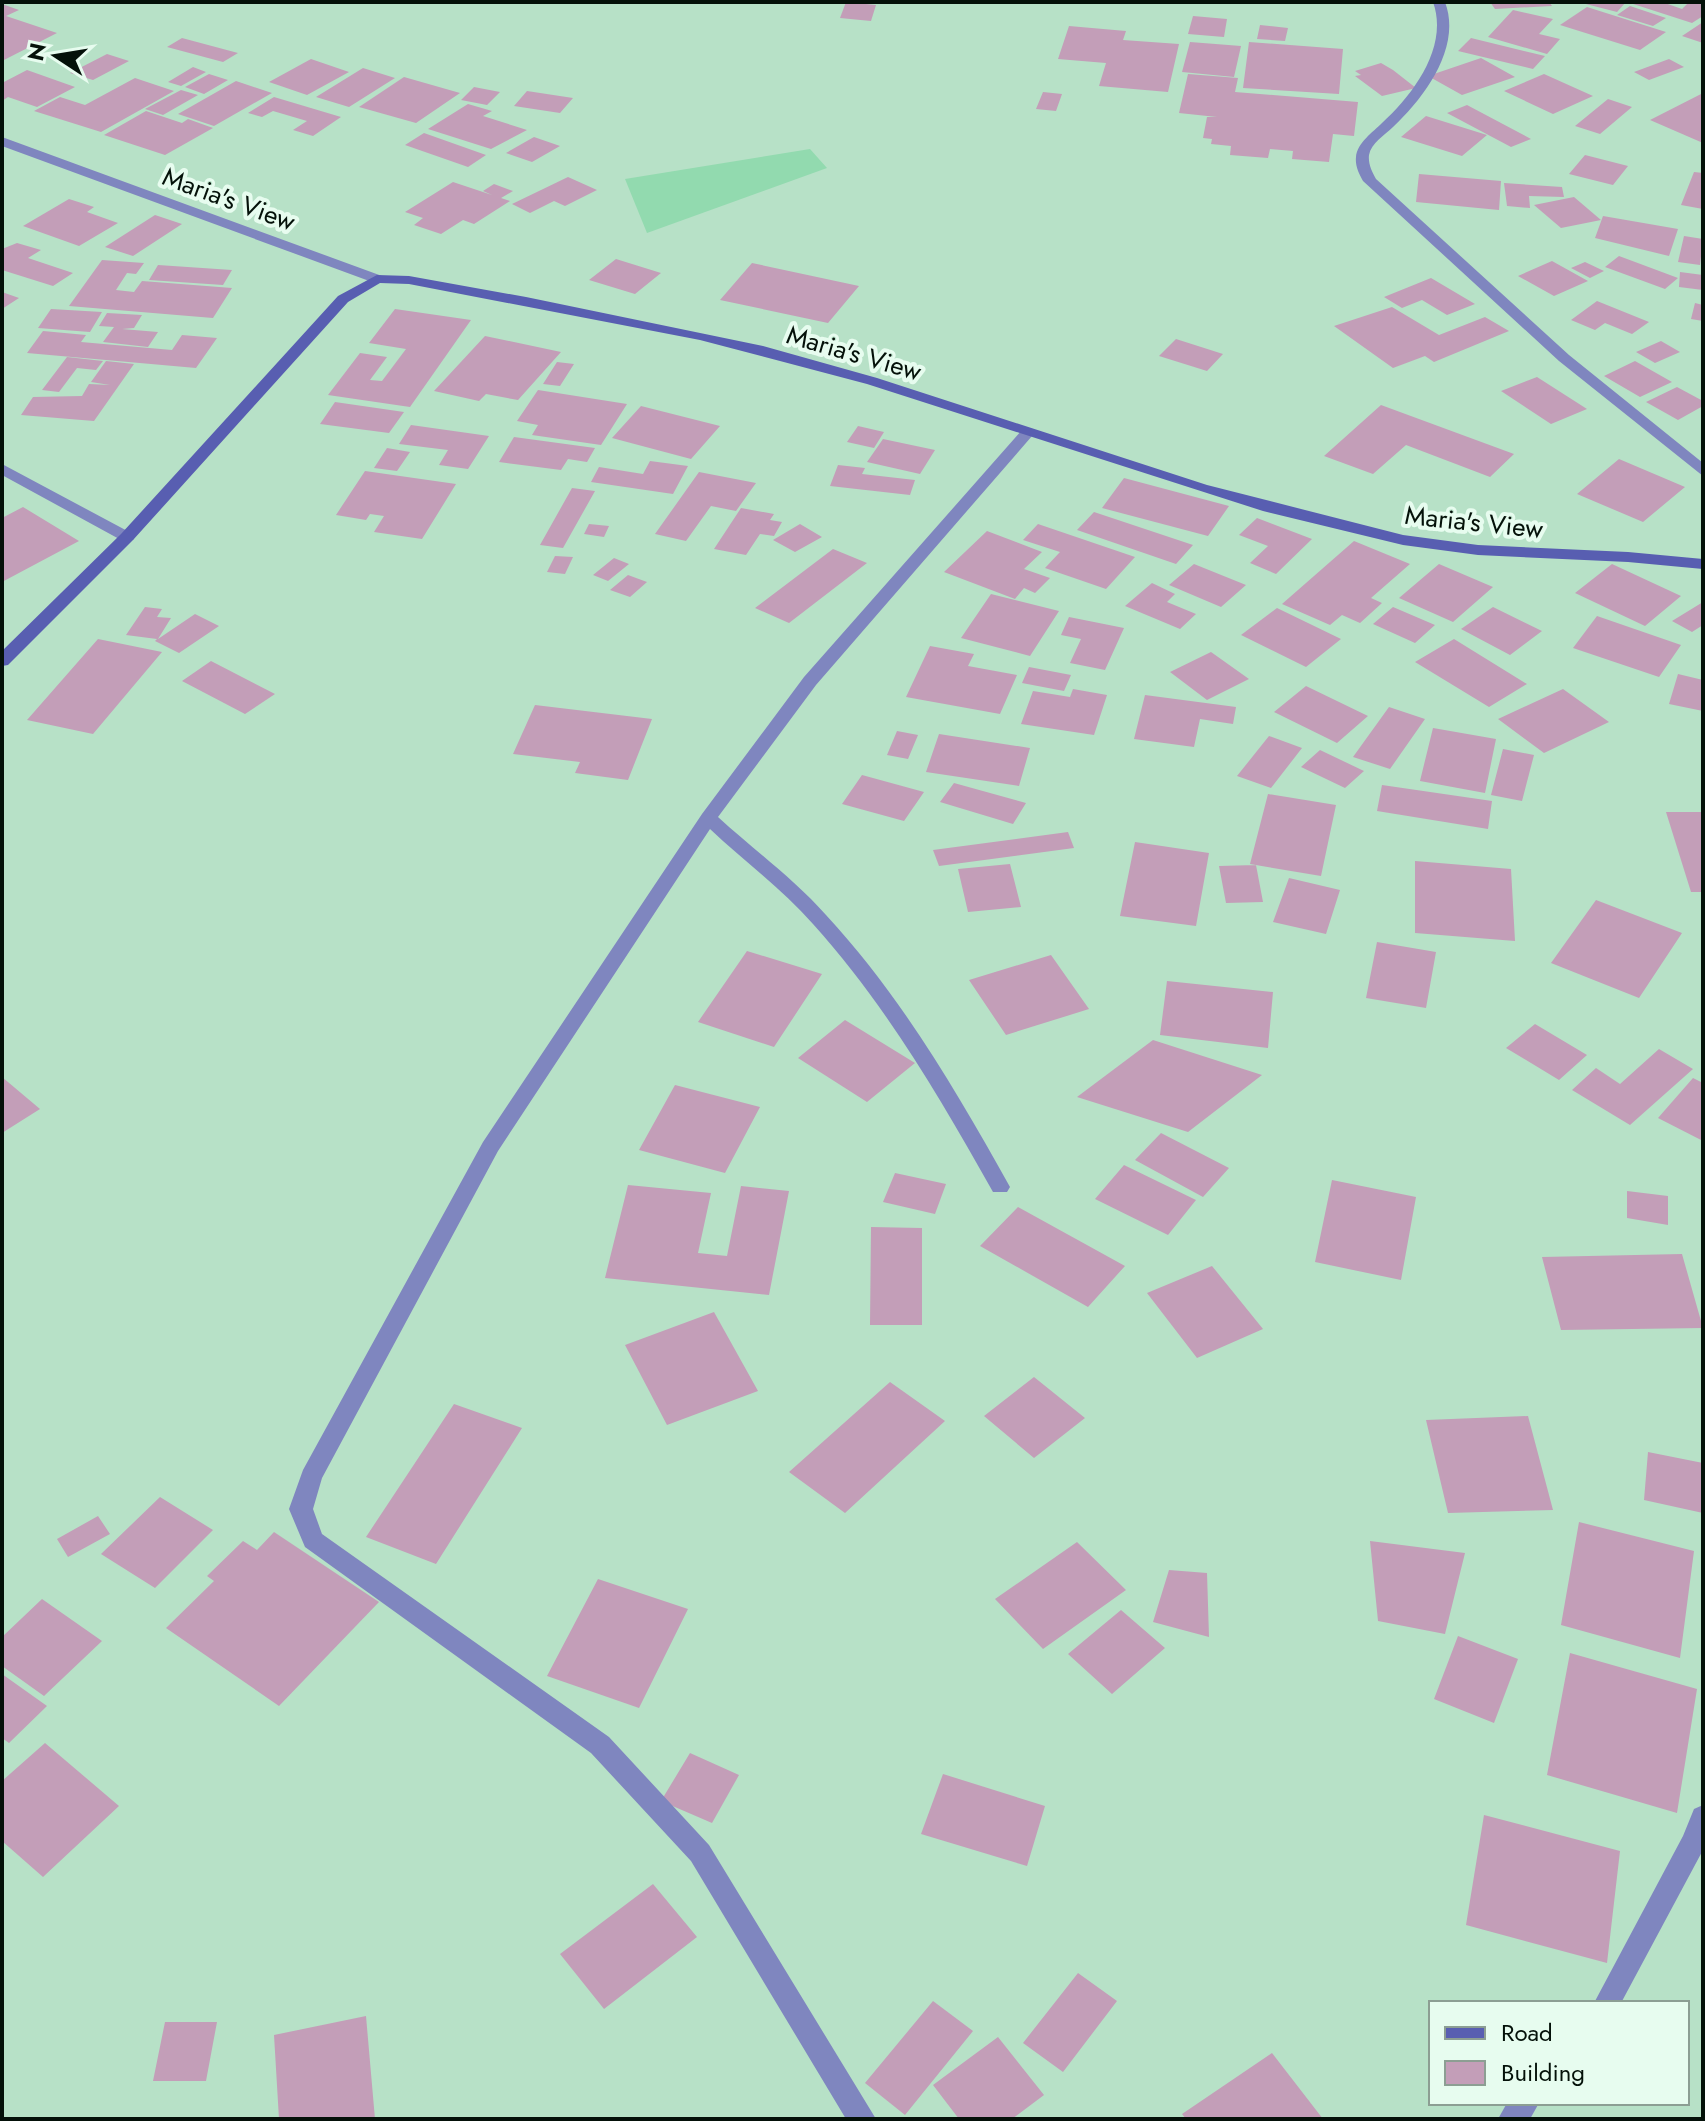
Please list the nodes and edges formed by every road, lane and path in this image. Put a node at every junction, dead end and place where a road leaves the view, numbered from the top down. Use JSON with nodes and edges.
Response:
{"nodes":[{"id":1,"x":1439,"y":2,"type":"edge"},
{"id":2,"x":2,"y":141,"type":"edge"},
{"id":3,"x":377,"y":279,"type":"junction"},
{"id":4,"x":1027,"y":433,"type":"junction"},
{"id":5,"x":1701,"y":467,"type":"edge"},
{"id":6,"x":2,"y":469,"type":"edge"},
{"id":7,"x":127,"y":537,"type":"junction"},
{"id":8,"x":1703,"y":564,"type":"edge"},
{"id":9,"x":2,"y":661,"type":"edge"},
{"id":10,"x":708,"y":818,"type":"junction"},
{"id":11,"x":1000,"y":1187,"type":"dead end"},
{"id":12,"x":1703,"y":1817,"type":"edge"},
{"id":13,"x":1608,"y":2001,"type":"edge"},
{"id":14,"x":862,"y":2119,"type":"edge"}],
"edges":[{"from":1,"to":5,"type":"street"},
{"from":2,"to":3,"type":"street","name":"Maria's View"},
{"from":3,"to":4,"type":"street","name":"Maria's View"},
{"from":3,"to":7,"type":"street"},
{"from":4,"to":8,"type":"street","name":"Maria's View"},
{"from":4,"to":10,"type":"street"},
{"from":6,"to":7,"type":"street"},
{"from":7,"to":9,"type":"street"},
{"from":10,"to":11,"type":"street"},
{"from":10,"to":14,"type":"street"},
{"from":12,"to":13,"type":"street"}]}
